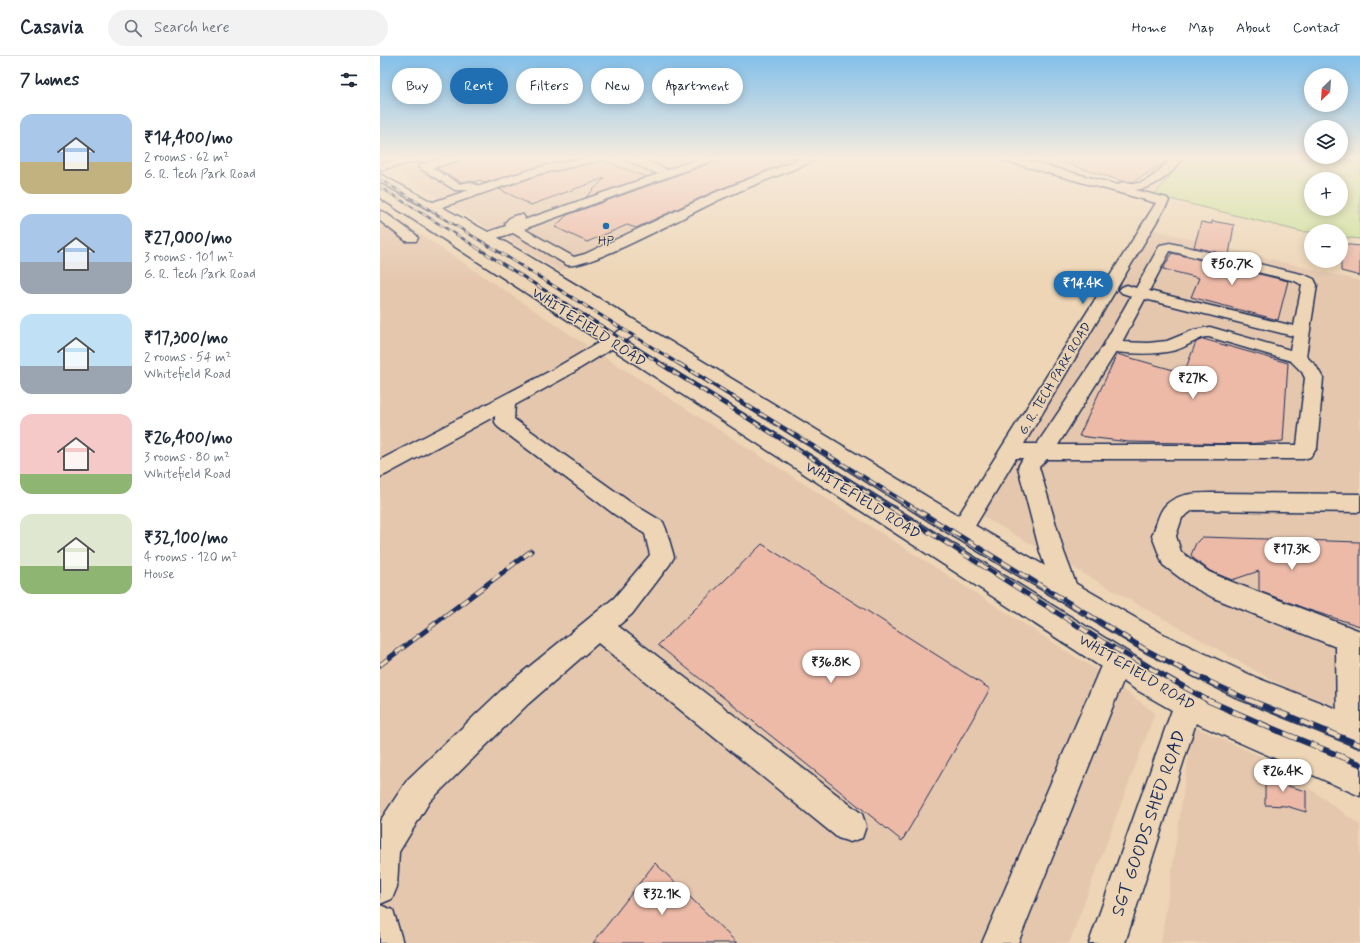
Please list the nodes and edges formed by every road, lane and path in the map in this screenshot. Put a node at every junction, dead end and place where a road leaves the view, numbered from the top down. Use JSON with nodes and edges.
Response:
{"nodes":[{"id":1,"x":390,"y":199,"type":"edge"},
{"id":2,"x":422,"y":199,"type":"edge"},
{"id":3,"x":453,"y":199,"type":"edge"},
{"id":4,"x":570,"y":199,"type":"edge"},
{"id":5,"x":596,"y":199,"type":"edge"},
{"id":6,"x":711,"y":199,"type":"edge"},
{"id":7,"x":1157,"y":199,"type":"edge"},
{"id":8,"x":400,"y":206,"type":"junction"},
{"id":9,"x":434,"y":206,"type":"junction"},
{"id":10,"x":380,"y":212,"type":"edge"},
{"id":11,"x":380,"y":215,"type":"edge"},
{"id":12,"x":514,"y":228,"type":"junction"},
{"id":13,"x":487,"y":237,"type":"junction"},
{"id":14,"x":411,"y":238,"type":"dead end"},
{"id":15,"x":1111,"y":286,"type":"junction"},
{"id":16,"x":1122,"y":301,"type":"junction"},
{"id":17,"x":635,"y":328,"type":"junction"},
{"id":18,"x":1301,"y":333,"type":"junction"},
{"id":19,"x":612,"y":342,"type":"junction"},
{"id":20,"x":1111,"y":346,"type":"junction"},
{"id":21,"x":1297,"y":357,"type":"junction"},
{"id":22,"x":506,"y":402,"type":"junction"},
{"id":23,"x":1010,"y":450,"type":"junction"},
{"id":24,"x":1043,"y":452,"type":"junction"},
{"id":25,"x":380,"y":469,"type":"edge"},
{"id":26,"x":1360,"y":503,"type":"edge"},
{"id":27,"x":961,"y":529,"type":"junction"},
{"id":28,"x":1066,"y":592,"type":"junction"},
{"id":29,"x":598,"y":627,"type":"junction"},
{"id":30,"x":1355,"y":642,"type":"edge"},
{"id":31,"x":1117,"y":661,"type":"junction"},
{"id":32,"x":1188,"y":704,"type":"junction"},
{"id":33,"x":1356,"y":731,"type":"edge"},
{"id":34,"x":1360,"y":780,"type":"edge"},
{"id":35,"x":850,"y":826,"type":"dead end"},
{"id":36,"x":380,"y":887,"type":"edge"},
{"id":37,"x":380,"y":923,"type":"edge"},
{"id":38,"x":385,"y":943,"type":"edge"},
{"id":39,"x":1000,"y":943,"type":"edge"},
{"id":40,"x":1108,"y":943,"type":"edge"}],
"edges":[{"from":1,"to":8,"type":"main road","name":"WHITEFIELD ROAD"},
{"from":2,"to":9,"type":"main road","name":"WHITEFIELD ROAD"},
{"from":3,"to":9,"type":"main road"},
{"from":4,"to":12,"type":"main road"},
{"from":5,"to":12,"type":"main road"},
{"from":6,"to":12,"type":"main road"},
{"from":7,"to":15,"type":"main road","name":"G. R. TECH PARK ROAD"},
{"from":8,"to":10,"type":"main road"},
{"from":8,"to":19,"type":"main road","name":"WHITEFIELD ROAD"},
{"from":9,"to":13,"type":"main road","name":"WHITEFIELD ROAD"},
{"from":11,"to":14,"type":"main road"},
{"from":12,"to":13,"type":"main road"},
{"from":13,"to":17,"type":"main road","name":"WHITEFIELD ROAD"},
{"from":15,"to":16,"type":"main road","name":"G. R. TECH PARK ROAD"},
{"from":15,"to":16,"type":"main road"},
{"from":16,"to":18,"type":"main road"},
{"from":16,"to":18,"type":"main road"},
{"from":16,"to":20,"type":"main road"},
{"from":16,"to":23,"type":"main road","name":"G. R. TECH PARK ROAD"},
{"from":17,"to":19,"type":"main road"},
{"from":17,"to":27,"type":"main road","name":"WHITEFIELD ROAD"},
{"from":18,"to":21,"type":"main road"},
{"from":19,"to":22,"type":"main road"},
{"from":19,"to":31,"type":"main road","name":"WHITEFIELD ROAD"},
{"from":20,"to":21,"type":"main road"},
{"from":20,"to":24,"type":"main road"},
{"from":21,"to":24,"type":"main road"},
{"from":22,"to":25,"type":"main road"},
{"from":22,"to":29,"type":"main road"},
{"from":23,"to":24,"type":"main road"},
{"from":23,"to":27,"type":"main road","name":"G. R. TECH PARK ROAD"},
{"from":24,"to":28,"type":"main road"},
{"from":26,"to":30,"type":"main road"},
{"from":27,"to":28,"type":"main road","name":"WHITEFIELD ROAD"},
{"from":28,"to":33,"type":"main road","name":"WHITEFIELD ROAD"},
{"from":29,"to":35,"type":"main road"},
{"from":29,"to":36,"type":"main road"},
{"from":30,"to":33,"type":"main road"},
{"from":31,"to":32,"type":"main road","name":"WHITEFIELD ROAD"},
{"from":31,"to":39,"type":"main road"},
{"from":32,"to":34,"type":"main road","name":"WHITEFIELD ROAD"},
{"from":32,"to":40,"type":"main road","name":"SGT GOODS SHED ROAD"},
{"from":37,"to":38,"type":"main road"}]}
